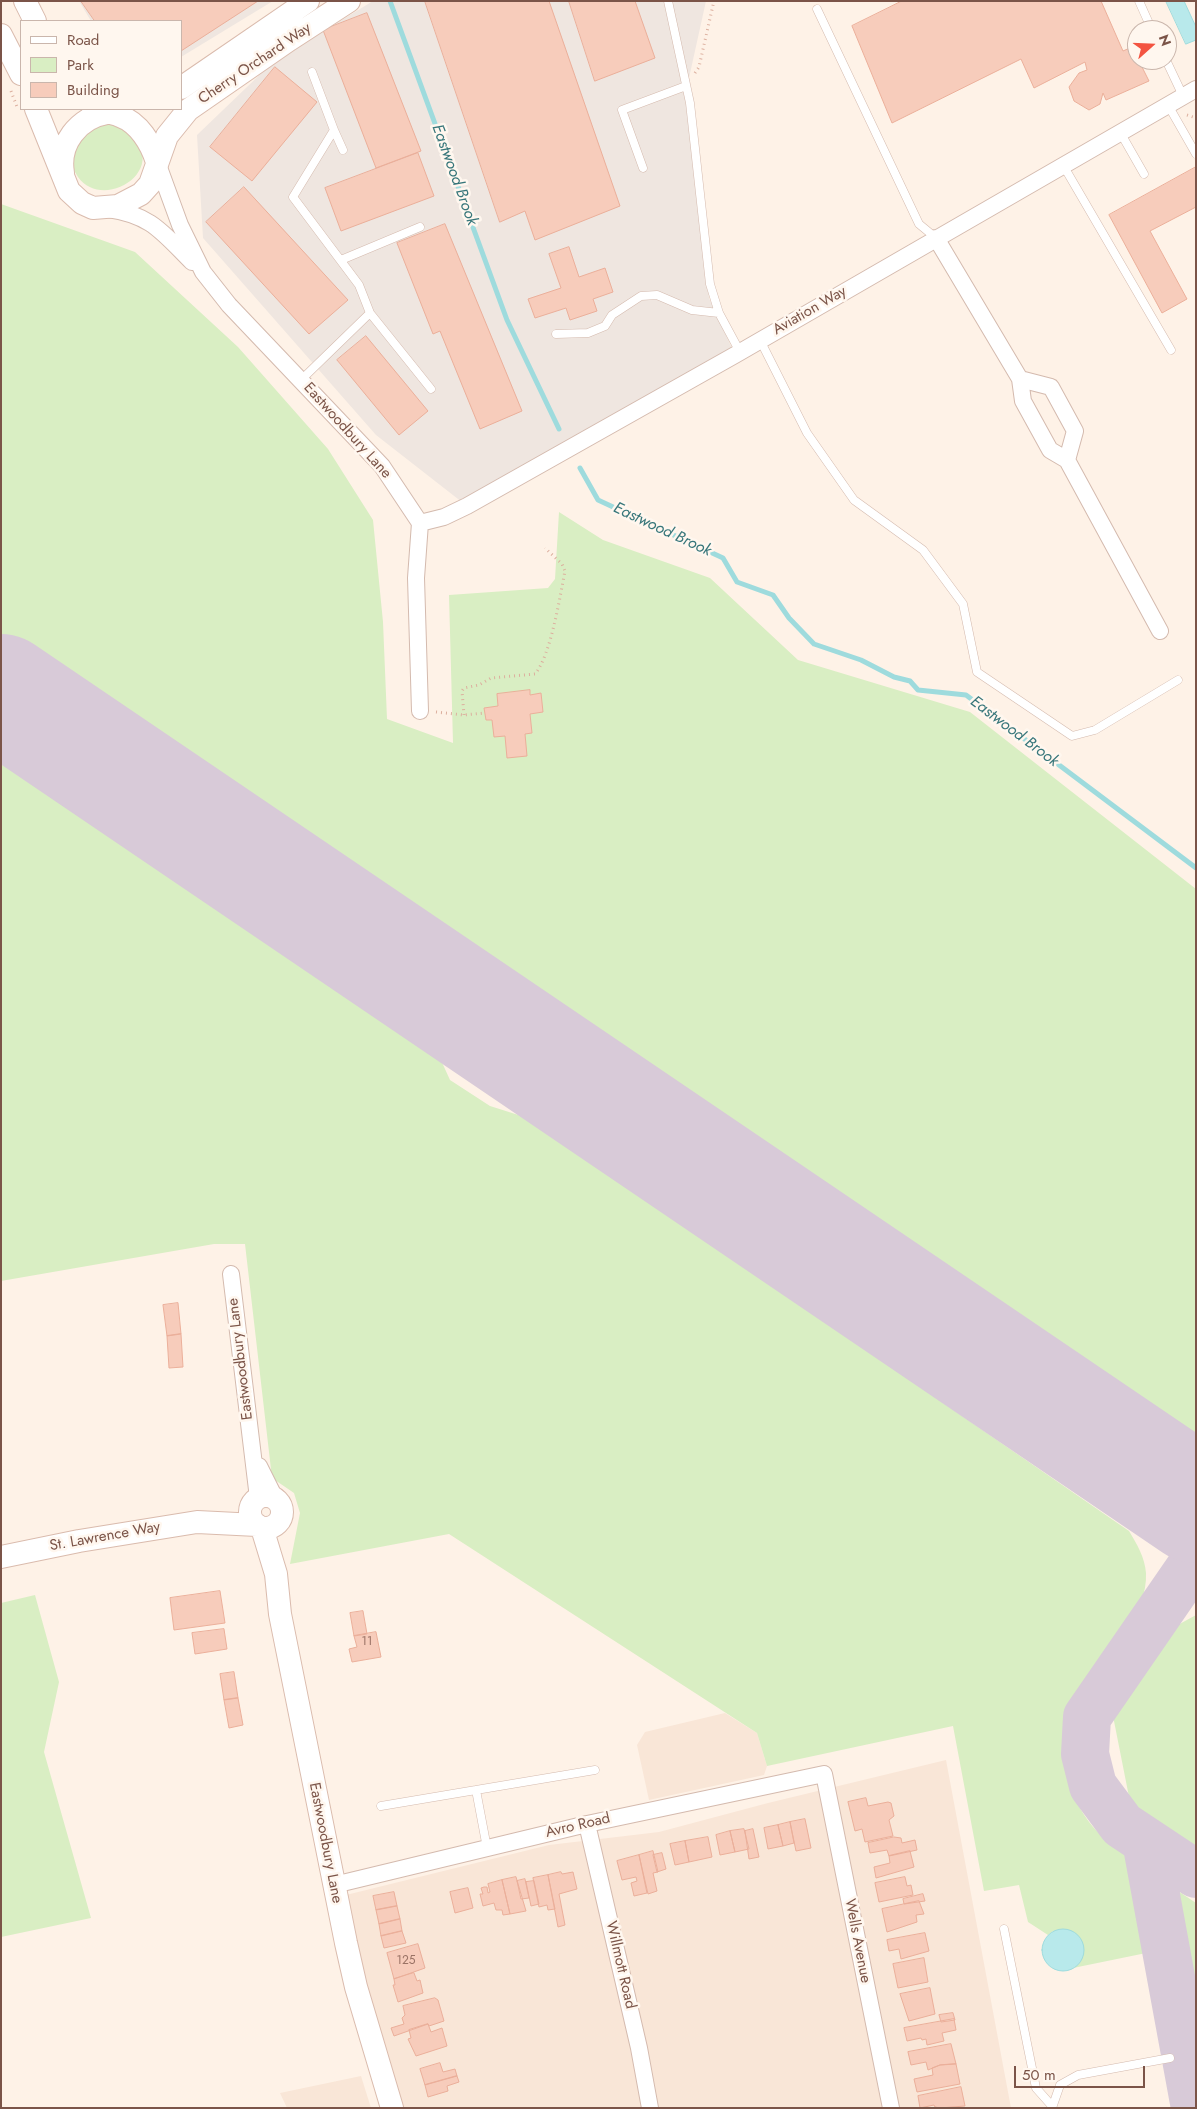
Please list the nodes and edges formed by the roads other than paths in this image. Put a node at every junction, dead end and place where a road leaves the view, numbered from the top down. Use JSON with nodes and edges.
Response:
{"nodes":[{"id":1,"x":25,"y":1,"type":"edge"},
{"id":2,"x":308,"y":1,"type":"edge"},
{"id":3,"x":349,"y":1,"type":"edge"},
{"id":4,"x":668,"y":1,"type":"edge"},
{"id":5,"x":1139,"y":1,"type":"edge"},
{"id":6,"x":817,"y":9,"type":"dead end"},
{"id":7,"x":34,"y":20,"type":"edge"},
{"id":8,"x":1148,"y":20,"type":"edge"},
{"id":9,"x":1,"y":35,"type":"edge"},
{"id":10,"x":1174,"y":70,"type":"edge"},
{"id":11,"x":20,"y":72,"type":"edge"},
{"id":12,"x":312,"y":72,"type":"dead end"},
{"id":13,"x":686,"y":86,"type":"junction"},
{"id":14,"x":182,"y":87,"type":"edge"},
{"id":15,"x":1190,"y":92,"type":"edge"},
{"id":16,"x":1168,"y":105,"type":"junction"},
{"id":17,"x":36,"y":110,"type":"edge"},
{"id":18,"x":110,"y":111,"type":"edge"},
{"id":19,"x":334,"y":130,"type":"junction"},
{"id":20,"x":1120,"y":132,"type":"junction"},
{"id":21,"x":343,"y":150,"type":"dead end"},
{"id":22,"x":1196,"y":154,"type":"edge"},
{"id":23,"x":157,"y":162,"type":"junction"},
{"id":24,"x":1063,"y":165,"type":"junction"},
{"id":25,"x":643,"y":168,"type":"dead end"},
{"id":26,"x":1144,"y":174,"type":"dead end"},
{"id":27,"x":65,"y":183,"type":"junction"},
{"id":28,"x":106,"y":209,"type":"junction"},
{"id":29,"x":420,"y":227,"type":"dead end"},
{"id":30,"x":936,"y":238,"type":"junction"},
{"id":31,"x":341,"y":260,"type":"junction"},
{"id":32,"x":203,"y":272,"type":"junction"},
{"id":33,"x":370,"y":313,"type":"junction"},
{"id":34,"x":719,"y":313,"type":"junction"},
{"id":35,"x":556,"y":334,"type":"dead end"},
{"id":36,"x":760,"y":340,"type":"junction"},
{"id":37,"x":1171,"y":350,"type":"dead end"},
{"id":38,"x":740,"y":352,"type":"junction"},
{"id":39,"x":1020,"y":379,"type":"junction"},
{"id":40,"x":301,"y":380,"type":"junction"},
{"id":41,"x":431,"y":389,"type":"dead end"},
{"id":42,"x":1067,"y":460,"type":"junction"},
{"id":43,"x":420,"y":523,"type":"junction"},
{"id":44,"x":1160,"y":630,"type":"dead end"},
{"id":45,"x":1178,"y":680,"type":"dead end"},
{"id":46,"x":420,"y":711,"type":"road end"},
{"id":47,"x":231,"y":1274,"type":"dead end"},
{"id":48,"x":264,"y":1513,"type":"junction"},
{"id":49,"x":6,"y":1554,"type":"edge"},
{"id":50,"x":595,"y":1770,"type":"dead end"},
{"id":51,"x":824,"y":1774,"type":"joint"},
{"id":52,"x":476,"y":1790,"type":"junction"},
{"id":53,"x":381,"y":1806,"type":"dead end"},
{"id":54,"x":586,"y":1824,"type":"junction"},
{"id":55,"x":487,"y":1848,"type":"junction"},
{"id":56,"x":334,"y":1886,"type":"junction"},
{"id":57,"x":1004,"y":1928,"type":"dead end"},
{"id":58,"x":1170,"y":2058,"type":"dead end"},
{"id":59,"x":1052,"y":2107,"type":"edge"},
{"id":60,"x":392,"y":2108,"type":"edge"},
{"id":61,"x":650,"y":2108,"type":"edge"},
{"id":62,"x":890,"y":2108,"type":"edge"}],
"edges":[{"from":1,"to":7,"type":"main road"},
{"from":2,"to":14,"type":"main road","name":"Cherry Orchard Way"},
{"from":3,"to":23,"type":"main road","name":"Cherry Orchard Way"},
{"from":4,"to":13,"type":"lane"},
{"from":5,"to":8,"type":"lane"},
{"from":6,"to":30,"type":"lane"},
{"from":9,"to":11,"type":"main road"},
{"from":10,"to":15,"type":"lane"},
{"from":12,"to":19,"type":"lane"},
{"from":13,"to":25,"type":"lane"},
{"from":13,"to":34,"type":"lane"},
{"from":15,"to":16,"type":"street","name":"Aviation Way"},
{"from":16,"to":20,"type":"street","name":"Aviation Way"},
{"from":16,"to":22,"type":"lane"},
{"from":17,"to":27,"type":"main road","name":"Eastwoodbury Lane"},
{"from":18,"to":23,"type":"main road","name":"Eastwoodbury Lane"},
{"from":18,"to":27,"type":"main road","name":"Eastwoodbury Lane"},
{"from":19,"to":21,"type":"lane"},
{"from":19,"to":31,"type":"lane"},
{"from":20,"to":24,"type":"street","name":"Aviation Way"},
{"from":20,"to":26,"type":"lane"},
{"from":23,"to":28,"type":"main road"},
{"from":23,"to":32,"type":"street","name":"Eastwoodbury Lane"},
{"from":24,"to":30,"type":"street","name":"Aviation Way"},
{"from":24,"to":37,"type":"lane"},
{"from":27,"to":28,"type":"main road","name":"Eastwoodbury Lane"},
{"from":28,"to":32,"type":"street","name":"Eastwoodbury Lane"},
{"from":29,"to":31,"type":"lane"},
{"from":30,"to":36,"type":"street","name":"Aviation Way"},
{"from":30,"to":39,"type":"street"},
{"from":31,"to":33,"type":"lane"},
{"from":32,"to":40,"type":"street","name":"Eastwoodbury Lane"},
{"from":33,"to":40,"type":"lane"},
{"from":33,"to":41,"type":"lane"},
{"from":34,"to":35,"type":"lane"},
{"from":34,"to":38,"type":"lane"},
{"from":36,"to":38,"type":"street","name":"Aviation Way"},
{"from":36,"to":45,"type":"lane"},
{"from":38,"to":43,"type":"street","name":"Aviation Way"},
{"from":39,"to":42,"type":"street"},
{"from":39,"to":42,"type":"street"},
{"from":40,"to":43,"type":"street","name":"Eastwoodbury Lane"},
{"from":42,"to":44,"type":"street"},
{"from":43,"to":46,"type":"street"},
{"from":47,"to":48,"type":"street","name":"Eastwoodbury Lane"},
{"from":48,"to":49,"type":"main road","name":"St. Lawrence Way"},
{"from":48,"to":56,"type":"main road","name":"Eastwoodbury Lane"},
{"from":50,"to":52,"type":"lane"},
{"from":51,"to":54,"type":"street","name":"Avro Road"},
{"from":51,"to":62,"type":"street","name":"Wells Avenue"},
{"from":52,"to":53,"type":"lane"},
{"from":52,"to":55,"type":"lane"},
{"from":54,"to":55,"type":"street","name":"Avro Road"},
{"from":54,"to":61,"type":"street","name":"Willmott Road"},
{"from":55,"to":56,"type":"street","name":"Avro Road"},
{"from":56,"to":60,"type":"main road","name":"Eastwoodbury Lane"},
{"from":57,"to":59,"type":"lane"},
{"from":58,"to":59,"type":"lane"}]}
